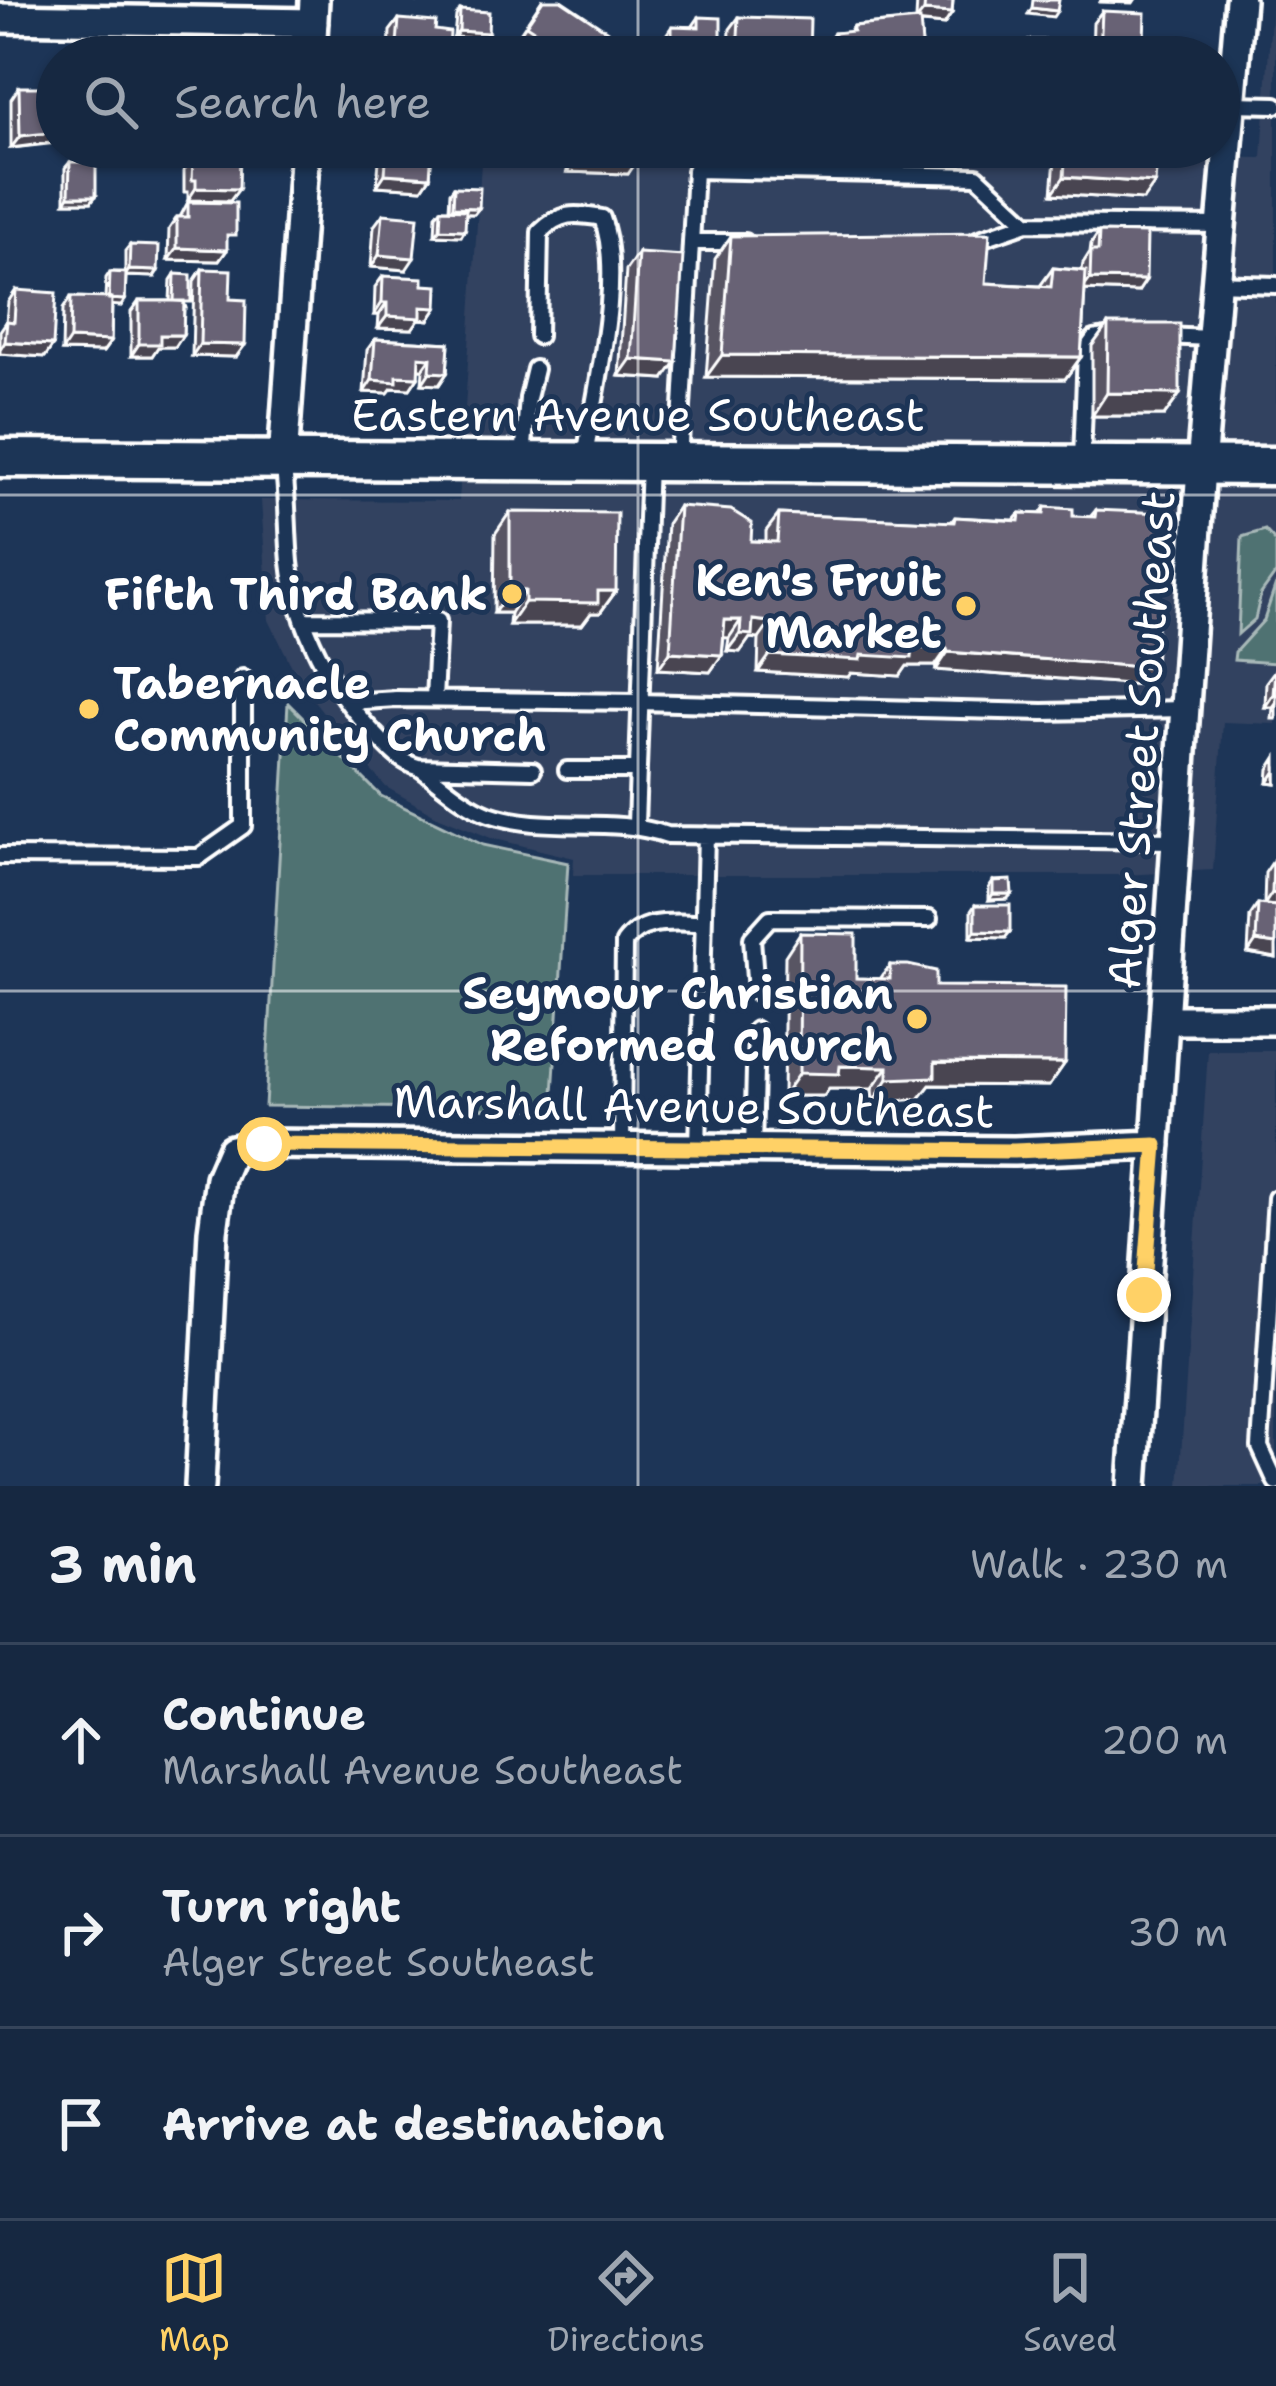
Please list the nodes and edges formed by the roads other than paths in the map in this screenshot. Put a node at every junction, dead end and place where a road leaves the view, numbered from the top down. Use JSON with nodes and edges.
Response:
{"nodes":[{"id":1,"x":1240,"y":0,"type":"edge"},
{"id":2,"x":314,"y":11,"type":"edge"},
{"id":3,"x":0,"y":18,"type":"edge"},
{"id":4,"x":1237,"y":36,"type":"edge"},
{"id":5,"x":1240,"y":104,"type":"edge"},
{"id":6,"x":1276,"y":105,"type":"edge"},
{"id":7,"x":304,"y":168,"type":"edge"},
{"id":8,"x":1226,"y":168,"type":"edge"},
{"id":9,"x":1027,"y":223,"type":"junction"},
{"id":10,"x":1221,"y":225,"type":"junction"},
{"id":11,"x":692,"y":242,"type":"junction"},
{"id":12,"x":761,"y":242,"type":"edge"},
{"id":13,"x":969,"y":243,"type":"edge"},
{"id":14,"x":1215,"y":283,"type":"junction"},
{"id":15,"x":1276,"y":285,"type":"edge"},
{"id":16,"x":1130,"y":335,"type":"edge"},
{"id":17,"x":538,"y":336,"type":"dead end"},
{"id":18,"x":1152,"y":336,"type":"edge"},
{"id":19,"x":1211,"y":338,"type":"junction"},
{"id":20,"x":535,"y":368,"type":"dead end"},
{"id":21,"x":0,"y":458,"type":"edge"},
{"id":22,"x":283,"y":461,"type":"junction"},
{"id":23,"x":523,"y":462,"type":"junction"},
{"id":24,"x":584,"y":463,"type":"junction"},
{"id":25,"x":664,"y":463,"type":"junction"},
{"id":26,"x":1082,"y":466,"type":"junction"},
{"id":27,"x":1276,"y":466,"type":"edge"},
{"id":28,"x":1201,"y":467,"type":"junction"},
{"id":29,"x":303,"y":620,"type":"junction"},
{"id":30,"x":243,"y":678,"type":"dead end"},
{"id":31,"x":434,"y":699,"type":"junction"},
{"id":32,"x":349,"y":702,"type":"junction"},
{"id":33,"x":639,"y":702,"type":"junction"},
{"id":34,"x":1185,"y":709,"type":"junction"},
{"id":35,"x":418,"y":766,"type":"junction"},
{"id":36,"x":533,"y":770,"type":"dead end"},
{"id":37,"x":567,"y":770,"type":"dead end"},
{"id":38,"x":638,"y":770,"type":"junction"},
{"id":39,"x":636,"y":824,"type":"junction"},
{"id":40,"x":706,"y":835,"type":"junction"},
{"id":41,"x":1176,"y":841,"type":"junction"},
{"id":42,"x":0,"y":856,"type":"edge"},
{"id":43,"x":929,"y":919,"type":"dead end"},
{"id":44,"x":702,"y":923,"type":"junction"},
{"id":45,"x":756,"y":992,"type":"dead end"},
{"id":46,"x":1164,"y":1020,"type":"junction"},
{"id":47,"x":1276,"y":1020,"type":"edge"},
{"id":48,"x":756,"y":1030,"type":"dead end"},
{"id":49,"x":1156,"y":1145,"type":"junction"},
{"id":50,"x":622,"y":1147,"type":"junction"},
{"id":51,"x":698,"y":1148,"type":"junction"},
{"id":52,"x":753,"y":1148,"type":"junction"},
{"id":53,"x":1276,"y":1198,"type":"edge"},
{"id":54,"x":1276,"y":1482,"type":"edge"},
{"id":55,"x":200,"y":1486,"type":"edge"},
{"id":56,"x":1133,"y":1486,"type":"edge"}],
"edges":[{"from":1,"to":4,"type":"street","name":"Alger Street Southeast"},
{"from":2,"to":3,"type":"street"},
{"from":5,"to":6,"type":"lane"},
{"from":7,"to":22,"type":"street"},
{"from":8,"to":10,"type":"street","name":"Alger Street Southeast"},
{"from":9,"to":10,"type":"lane"},
{"from":9,"to":11,"type":"lane"},
{"from":9,"to":13,"type":"lane"},
{"from":10,"to":14,"type":"street","name":"Alger Street Southeast"},
{"from":11,"to":12,"type":"lane"},
{"from":11,"to":25,"type":"lane"},
{"from":14,"to":15,"type":"lane"},
{"from":14,"to":19,"type":"street","name":"Alger Street Southeast"},
{"from":16,"to":26,"type":"lane"},
{"from":17,"to":24,"type":"lane"},
{"from":18,"to":19,"type":"lane"},
{"from":19,"to":28,"type":"street","name":"Alger Street Southeast"},
{"from":20,"to":23,"type":"lane"},
{"from":21,"to":22,"type":"main road","name":"Eastern Avenue Southeast"},
{"from":22,"to":23,"type":"main road","name":"Eastern Avenue Southeast"},
{"from":22,"to":29,"type":"lane"},
{"from":23,"to":24,"type":"main road","name":"Eastern Avenue Southeast"},
{"from":24,"to":25,"type":"main road","name":"Eastern Avenue Southeast"},
{"from":25,"to":26,"type":"main road","name":"Eastern Avenue Southeast"},
{"from":25,"to":33,"type":"lane"},
{"from":26,"to":28,"type":"main road","name":"Eastern Avenue Southeast"},
{"from":27,"to":28,"type":"main road","name":"Eastern Avenue Southeast"},
{"from":28,"to":34,"type":"street","name":"Alger Street Southeast"},
{"from":29,"to":31,"type":"lane"},
{"from":29,"to":32,"type":"lane"},
{"from":30,"to":42,"type":"lane"},
{"from":31,"to":32,"type":"lane"},
{"from":31,"to":33,"type":"lane"},
{"from":32,"to":35,"type":"lane"},
{"from":33,"to":34,"type":"lane"},
{"from":33,"to":38,"type":"lane"},
{"from":34,"to":41,"type":"street","name":"Alger Street Southeast"},
{"from":35,"to":36,"type":"lane"},
{"from":35,"to":39,"type":"lane"},
{"from":37,"to":38,"type":"lane"},
{"from":38,"to":39,"type":"lane"},
{"from":39,"to":40,"type":"lane"},
{"from":40,"to":41,"type":"lane"},
{"from":40,"to":44,"type":"lane"},
{"from":41,"to":46,"type":"street","name":"Alger Street Southeast"},
{"from":43,"to":45,"type":"lane"},
{"from":44,"to":50,"type":"lane"},
{"from":44,"to":51,"type":"lane"},
{"from":46,"to":47,"type":"street"},
{"from":46,"to":49,"type":"street","name":"Alger Street Southeast"},
{"from":48,"to":52,"type":"lane"},
{"from":49,"to":52,"type":"street","name":"Marshall Avenue Southeast"},
{"from":49,"to":56,"type":"street","name":"Alger Street Southeast"},
{"from":50,"to":51,"type":"street","name":"Marshall Avenue Southeast"},
{"from":50,"to":55,"type":"street","name":"Marshall Avenue Southeast"},
{"from":51,"to":52,"type":"street","name":"Marshall Avenue Southeast"},
{"from":53,"to":54,"type":"lane"}]}
